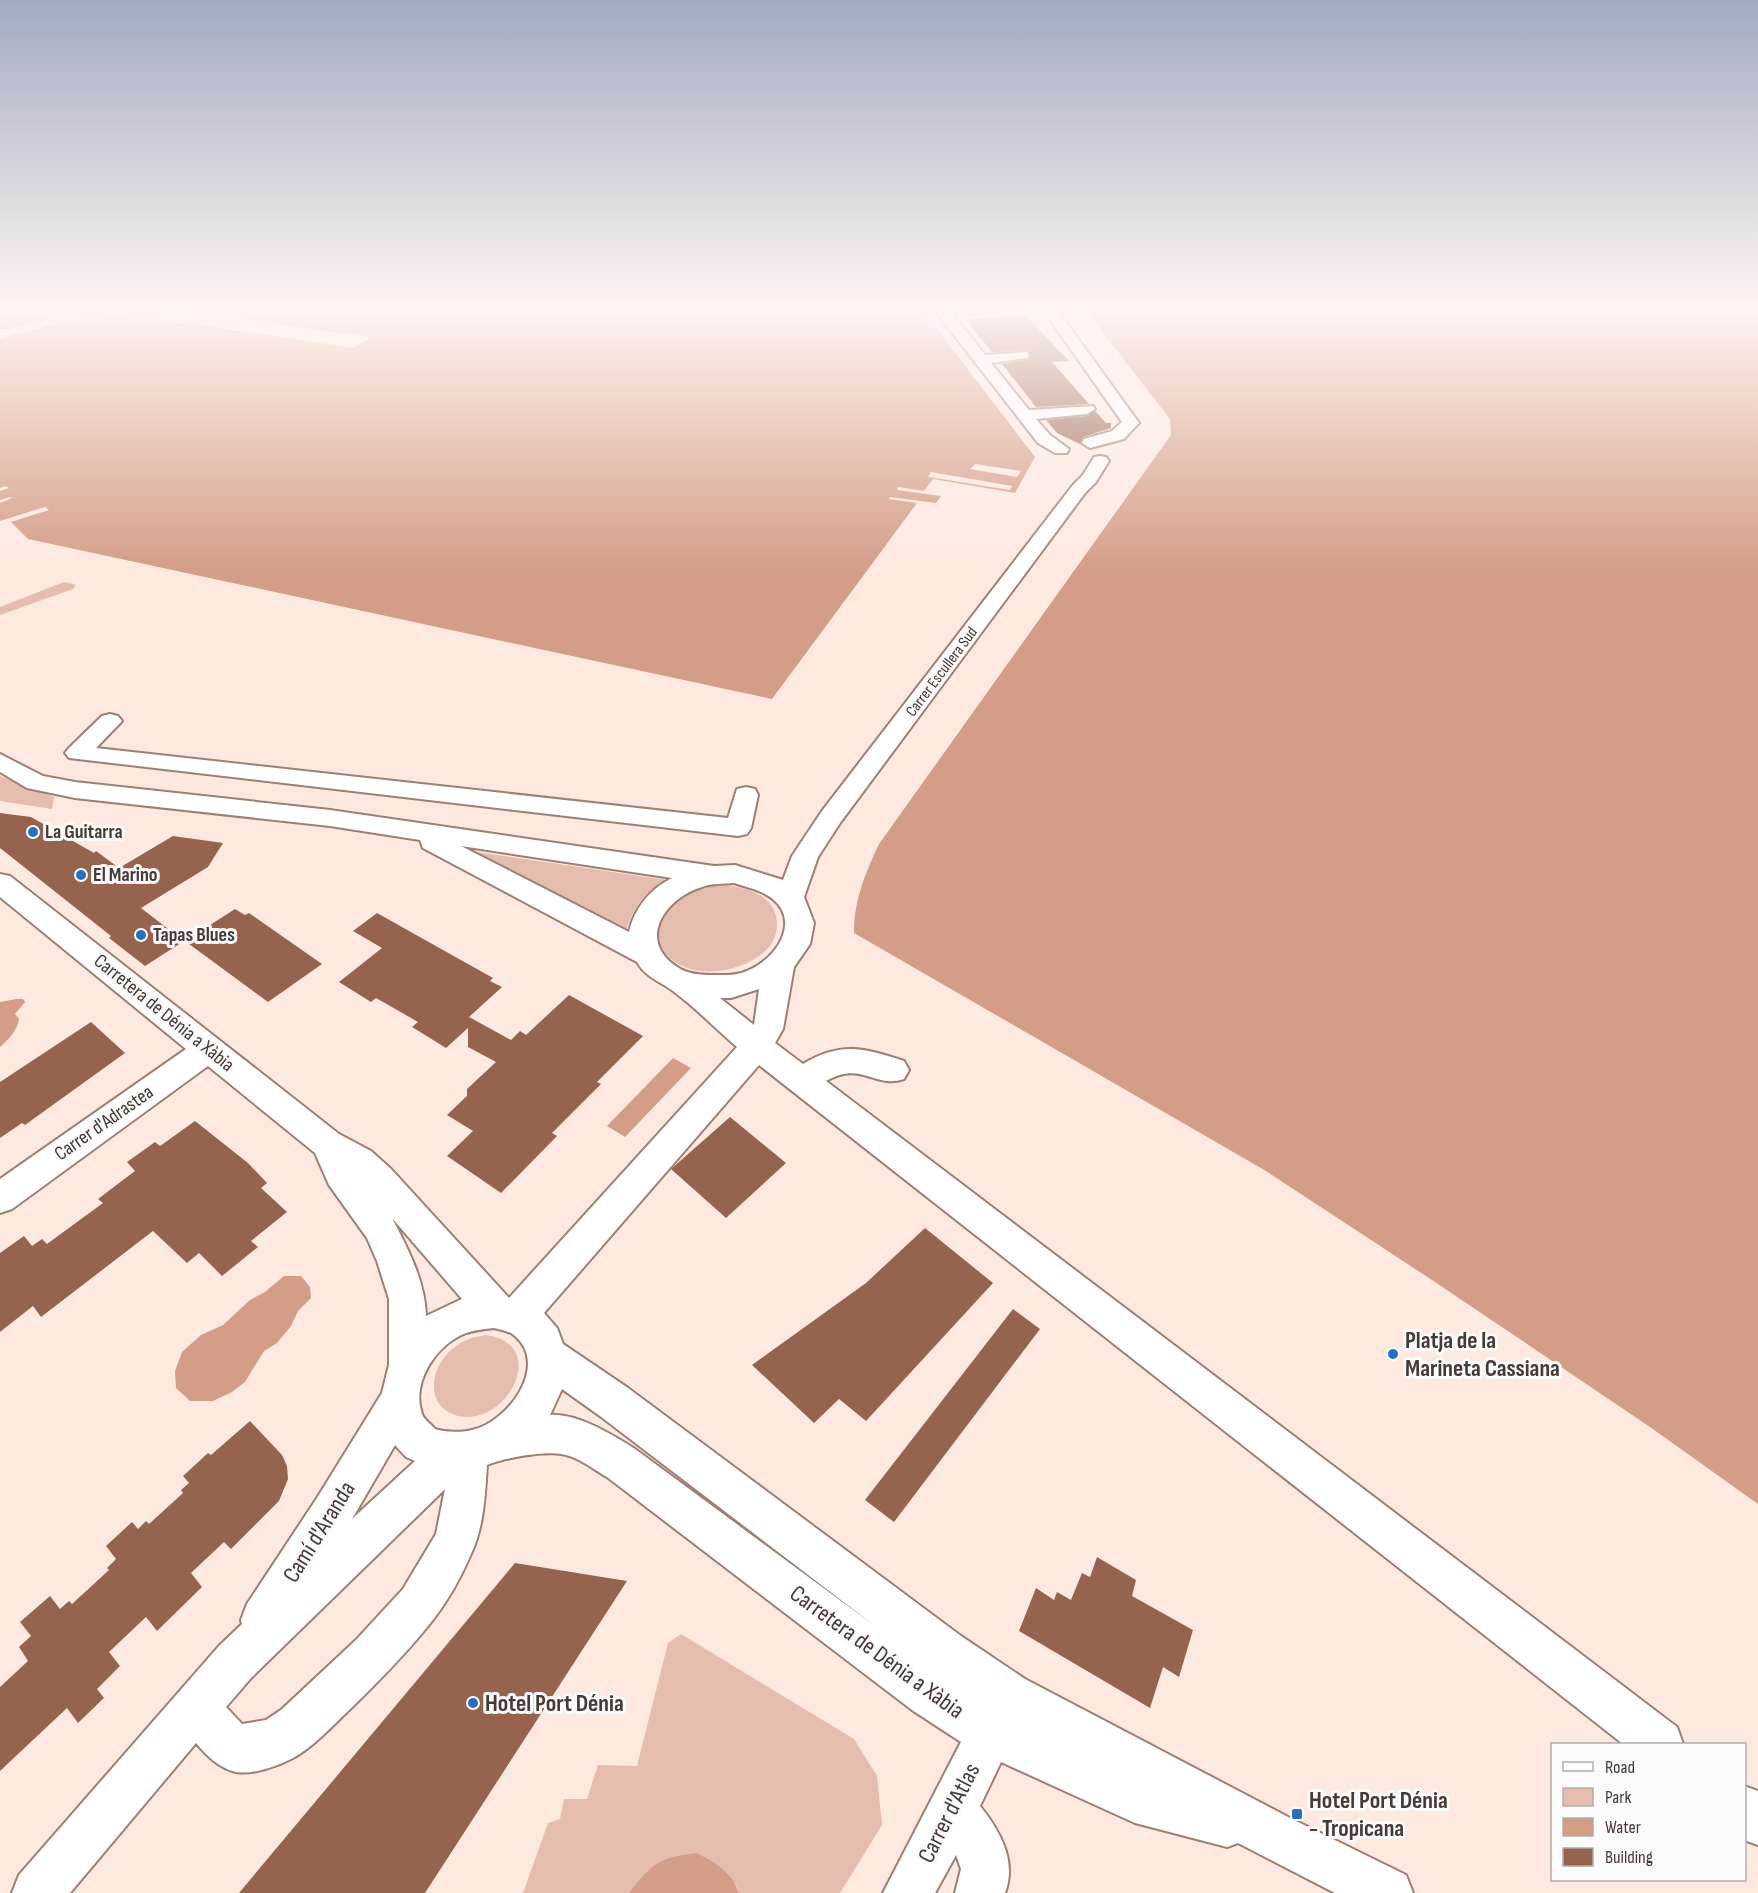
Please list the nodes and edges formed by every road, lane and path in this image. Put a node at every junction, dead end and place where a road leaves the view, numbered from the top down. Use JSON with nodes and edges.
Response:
{"nodes":[{"id":1,"x":1009,"y":395,"type":"edge"},
{"id":2,"x":1111,"y":395,"type":"edge"},
{"id":3,"x":1087,"y":409,"type":"dead end"},
{"id":4,"x":1025,"y":415,"type":"junction"},
{"id":5,"x":1131,"y":423,"type":"junction"},
{"id":6,"x":1090,"y":443,"type":"junction"},
{"id":7,"x":1061,"y":449,"type":"junction"},
{"id":8,"x":1104,"y":457,"type":"junction"},
{"id":9,"x":1079,"y":470,"type":"junction"},
{"id":10,"x":111,"y":721,"type":"dead end"},
{"id":11,"x":0,"y":762,"type":"edge"},
{"id":12,"x":746,"y":795,"type":"dead end"},
{"id":13,"x":411,"y":832,"type":"junction"},
{"id":14,"x":805,"y":856,"type":"junction"},
{"id":15,"x":712,"y":875,"type":"junction"},
{"id":16,"x":757,"y":878,"type":"junction"},
{"id":17,"x":0,"y":883,"type":"edge"},
{"id":18,"x":790,"y":897,"type":"junction"},
{"id":19,"x":646,"y":954,"type":"junction"},
{"id":20,"x":780,"y":965,"type":"junction"},
{"id":21,"x":683,"y":982,"type":"junction"},
{"id":22,"x":757,"y":1046,"type":"junction"},
{"id":23,"x":209,"y":1049,"type":"junction"},
{"id":24,"x":893,"y":1070,"type":"dead end"},
{"id":25,"x":803,"y":1080,"type":"junction"},
{"id":26,"x":327,"y":1144,"type":"junction"},
{"id":27,"x":0,"y":1198,"type":"edge"},
{"id":28,"x":506,"y":1313,"type":"junction"},
{"id":29,"x":548,"y":1356,"type":"junction"},
{"id":30,"x":404,"y":1382,"type":"junction"},
{"id":31,"x":476,"y":1448,"type":"junction"},
{"id":32,"x":235,"y":1662,"type":"junction"},
{"id":33,"x":196,"y":1708,"type":"junction"},
{"id":34,"x":990,"y":1733,"type":"junction"},
{"id":35,"x":1659,"y":1743,"type":"edge"},
{"id":36,"x":953,"y":1810,"type":"junction"},
{"id":37,"x":1746,"y":1812,"type":"edge"},
{"id":38,"x":1758,"y":1821,"type":"edge"},
{"id":39,"x":1273,"y":1835,"type":"junction"},
{"id":40,"x":1337,"y":1880,"type":"edge"},
{"id":41,"x":37,"y":1893,"type":"edge"},
{"id":42,"x":908,"y":1893,"type":"edge"},
{"id":43,"x":980,"y":1893,"type":"edge"},
{"id":44,"x":1388,"y":1893,"type":"edge"}],
"edges":[{"from":1,"to":4,"type":"street"},
{"from":2,"to":5,"type":"street"},
{"from":3,"to":4,"type":"street"},
{"from":4,"to":7,"type":"street"},
{"from":5,"to":6,"type":"street"},
{"from":5,"to":8,"type":"street","name":"Carrer Escullera Sud"},
{"from":6,"to":7,"type":"street"},
{"from":6,"to":8,"type":"street"},
{"from":7,"to":9,"type":"street"},
{"from":8,"to":9,"type":"street"},
{"from":8,"to":9,"type":"street","name":"Carrer Escullera Sud"},
{"from":9,"to":14,"type":"street","name":"Carrer Escullera Sud"},
{"from":10,"to":12,"type":"street"},
{"from":11,"to":13,"type":"street"},
{"from":13,"to":15,"type":"street"},
{"from":13,"to":19,"type":"street"},
{"from":14,"to":16,"type":"street"},
{"from":14,"to":18,"type":"street","name":"Carrer Escullera Sud"},
{"from":15,"to":16,"type":"street"},
{"from":15,"to":19,"type":"street"},
{"from":16,"to":18,"type":"street"},
{"from":17,"to":23,"type":"street","name":"Carretera de Dénia a Xàbia"},
{"from":18,"to":20,"type":"street"},
{"from":19,"to":21,"type":"street"},
{"from":20,"to":21,"type":"street"},
{"from":20,"to":22,"type":"street"},
{"from":21,"to":22,"type":"street"},
{"from":22,"to":25,"type":"street"},
{"from":22,"to":28,"type":"street"},
{"from":23,"to":26,"type":"street","name":"Carretera de Dénia a Xàbia"},
{"from":23,"to":27,"type":"street","name":"Carrer d'Adrastea"},
{"from":24,"to":25,"type":"street"},
{"from":25,"to":35,"type":"street"},
{"from":26,"to":28,"type":"street","name":"Carretera de Dénia a Xàbia"},
{"from":26,"to":30,"type":"street","name":"Carretera de Dénia a Xàbia"},
{"from":28,"to":29,"type":"street"},
{"from":28,"to":30,"type":"street"},
{"from":29,"to":31,"type":"street"},
{"from":29,"to":39,"type":"street","name":"Carretera de Dénia a Xàbia"},
{"from":30,"to":31,"type":"street"},
{"from":30,"to":32,"type":"street","name":"Camí d'Aranda"},
{"from":31,"to":32,"type":"street","name":"Camí d'Aranda"},
{"from":31,"to":33,"type":"street"},
{"from":31,"to":34,"type":"street","name":"Carretera de Dénia a Xàbia"},
{"from":32,"to":33,"type":"street","name":"Camí d'Aranda"},
{"from":33,"to":41,"type":"street","name":"Camí d'Aranda"},
{"from":34,"to":36,"type":"street","name":"Carrer d'Atlas"},
{"from":34,"to":39,"type":"street","name":"Carretera de Dénia a Xàbia"},
{"from":36,"to":42,"type":"street","name":"Carrer d'Atlas"},
{"from":36,"to":43,"type":"street"},
{"from":37,"to":38,"type":"street"},
{"from":39,"to":40,"type":"street","name":"Carretera de Dénia a Xàbia"},
{"from":40,"to":44,"type":"street","name":"Carretera de Dénia a Xàbia"}]}
